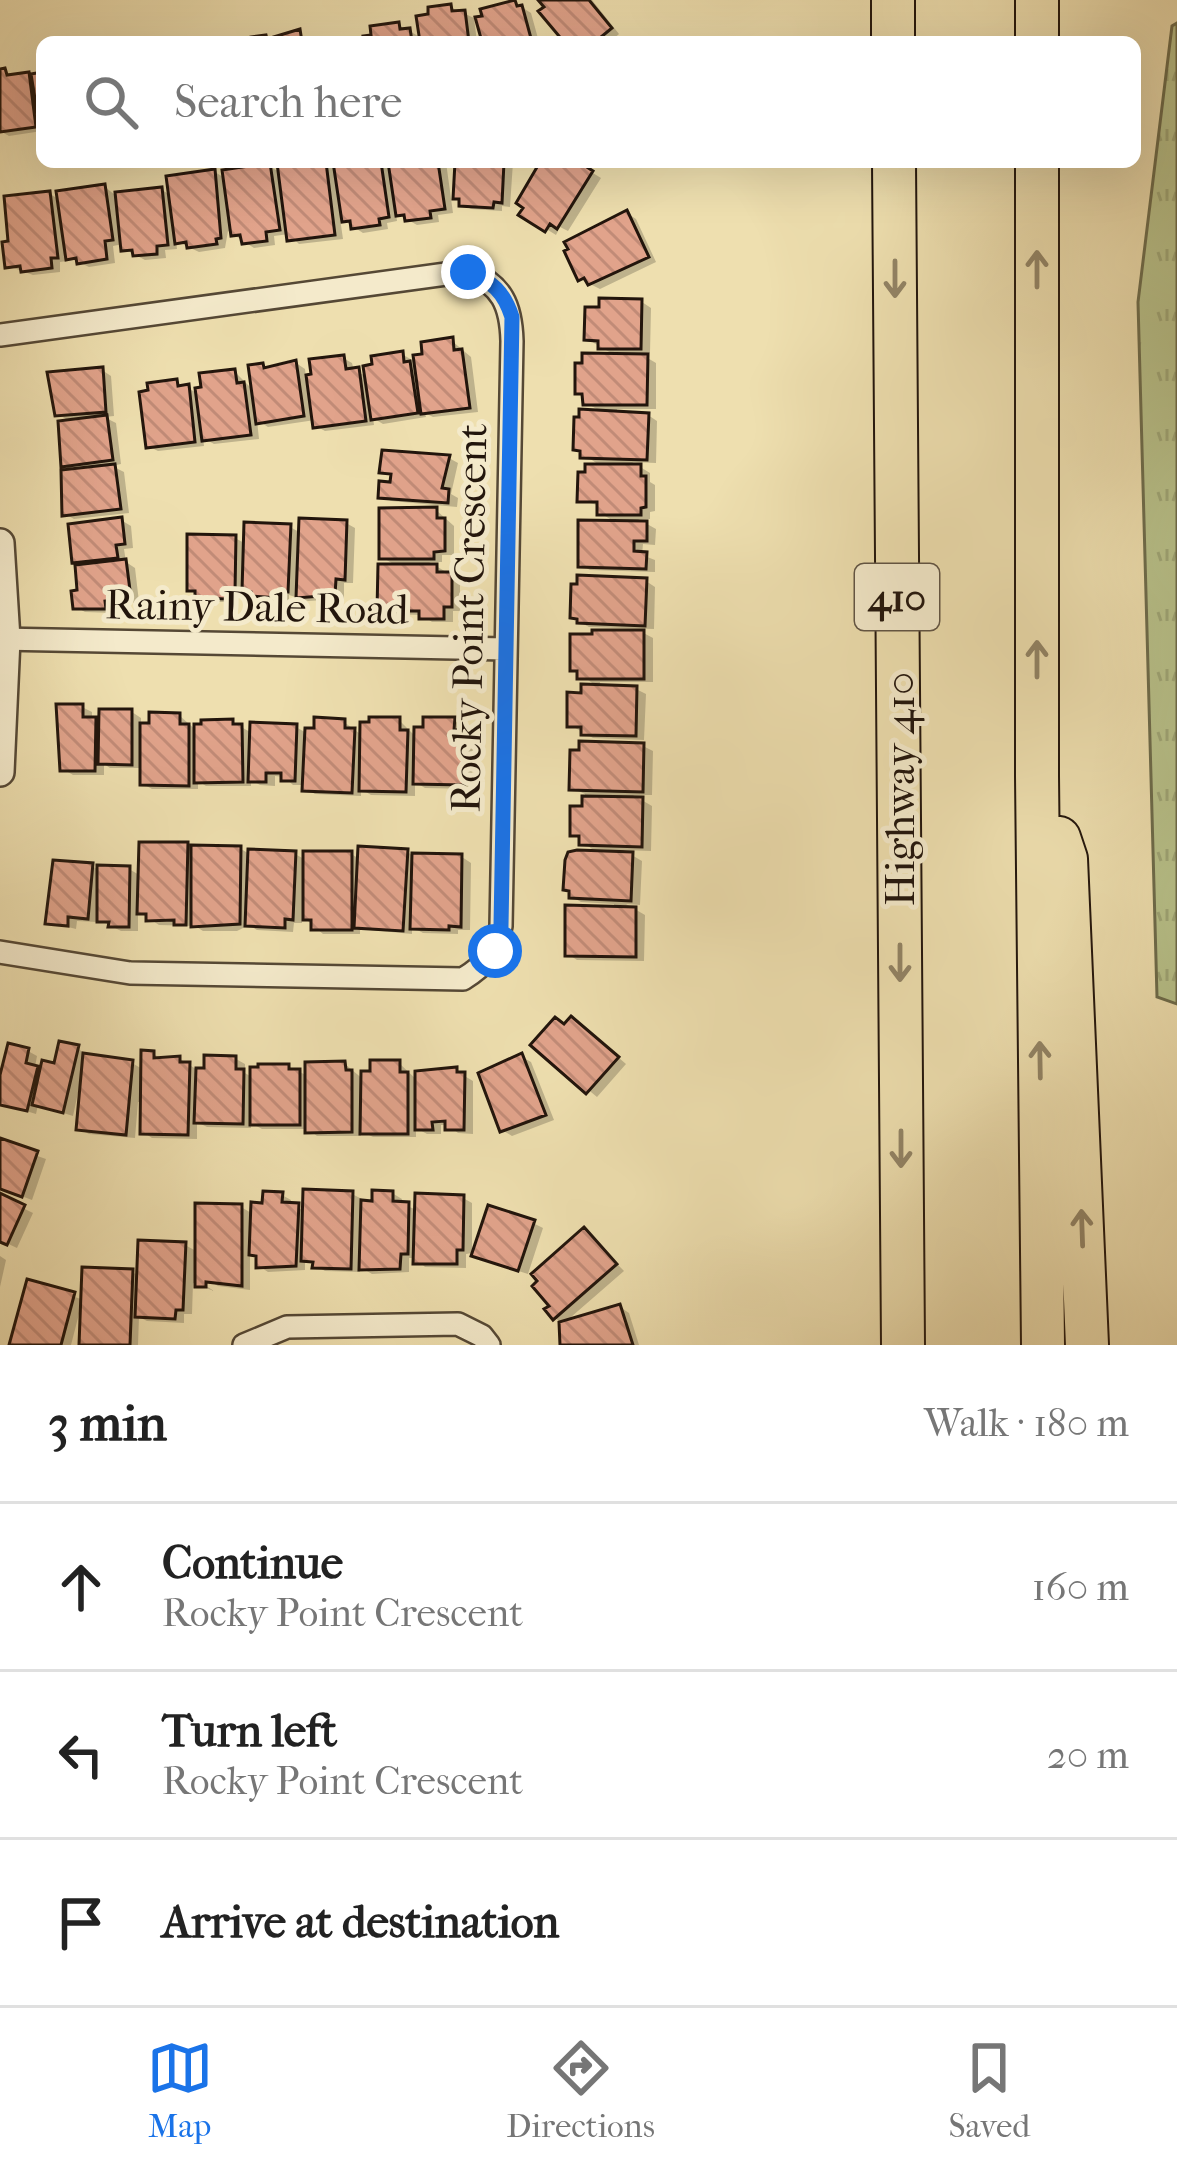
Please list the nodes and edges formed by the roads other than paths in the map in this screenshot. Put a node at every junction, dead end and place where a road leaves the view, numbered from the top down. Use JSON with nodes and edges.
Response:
{"nodes":[{"id":1,"x":893,"y":0,"type":"edge"},
{"id":2,"x":1037,"y":0,"type":"edge"},
{"id":3,"x":893,"y":36,"type":"edge"},
{"id":4,"x":1037,"y":36,"type":"edge"},
{"id":5,"x":894,"y":168,"type":"edge"},
{"id":6,"x":1037,"y":168,"type":"edge"},
{"id":7,"x":0,"y":335,"type":"edge"},
{"id":8,"x":0,"y":543,"type":"edge"},
{"id":9,"x":3,"y":639,"type":"edge"},
{"id":10,"x":506,"y":649,"type":"junction"},
{"id":11,"x":0,"y":772,"type":"edge"},
{"id":12,"x":1037,"y":776,"type":"junction"},
{"id":13,"x":0,"y":952,"type":"edge"},
{"id":14,"x":244,"y":1345,"type":"edge"},
{"id":15,"x":489,"y":1345,"type":"edge"},
{"id":16,"x":903,"y":1345,"type":"edge"},
{"id":17,"x":1043,"y":1345,"type":"edge"},
{"id":18,"x":1087,"y":1345,"type":"edge"}],
"edges":[{"from":1,"to":3,"type":"highway"},
{"from":2,"to":4,"type":"highway"},
{"from":5,"to":16,"type":"highway","name":"Highway 410","number":"410","one_way":true},
{"from":12,"to":6,"type":"highway","one_way":true},
{"from":7,"to":10,"type":"street","name":"Rocky Point Crescent"},
{"from":8,"to":9,"type":"street"},
{"from":9,"to":10,"type":"street","name":"Rainy Dale Road"},
{"from":9,"to":11,"type":"street"},
{"from":10,"to":13,"type":"street","name":"Rocky Point Crescent"},
{"from":17,"to":12,"type":"highway","one_way":true},
{"from":18,"to":12,"type":"highway","one_way":true},
{"from":14,"to":15,"type":"street"}]}
